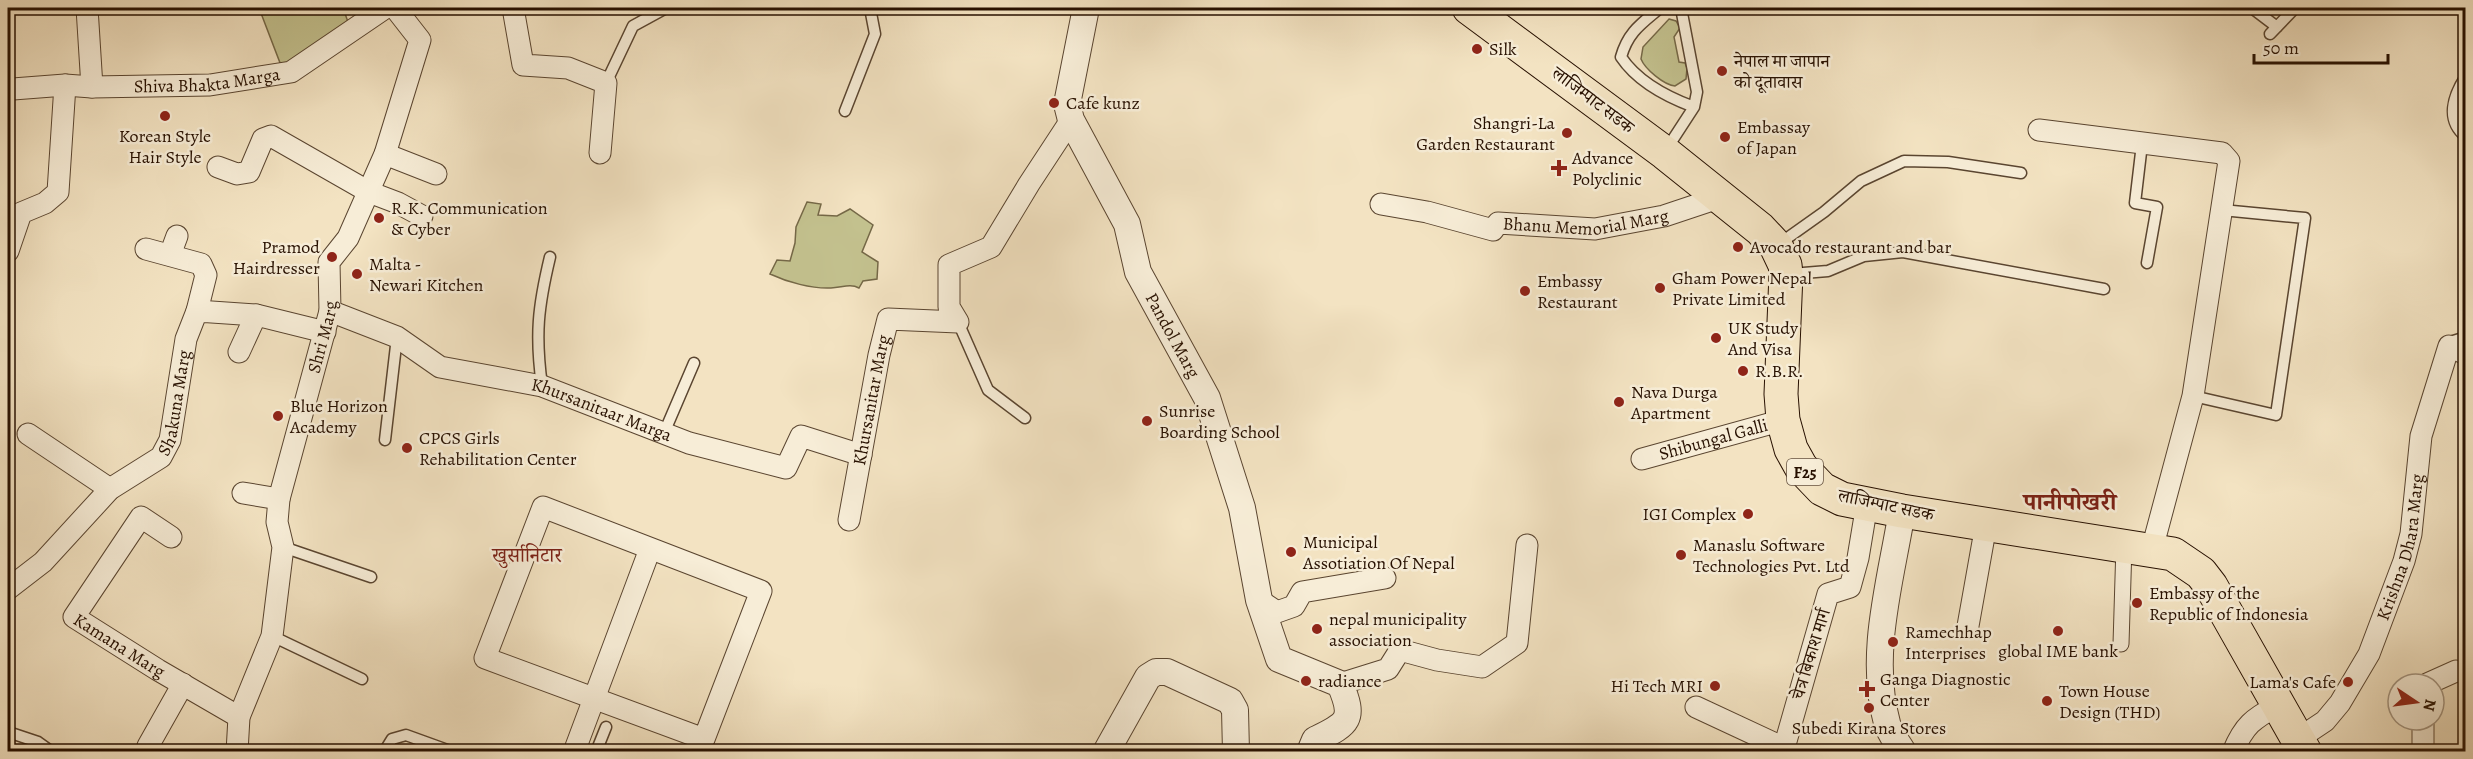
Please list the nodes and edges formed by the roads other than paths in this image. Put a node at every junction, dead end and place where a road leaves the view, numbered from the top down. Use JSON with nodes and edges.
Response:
{"nodes":[{"id":1,"x":87,"y":8,"type":"edge"},
{"id":2,"x":385,"y":8,"type":"edge"},
{"id":3,"x":395,"y":8,"type":"edge"},
{"id":4,"x":513,"y":8,"type":"edge"},
{"id":5,"x":666,"y":8,"type":"edge"},
{"id":6,"x":870,"y":8,"type":"edge"},
{"id":7,"x":1086,"y":8,"type":"edge"},
{"id":8,"x":1469,"y":8,"type":"edge"},
{"id":9,"x":1660,"y":8,"type":"edge"},
{"id":10,"x":1681,"y":8,"type":"edge"},
{"id":11,"x":2252,"y":8,"type":"edge"},
{"id":12,"x":2295,"y":8,"type":"edge"},
{"id":13,"x":2466,"y":76,"type":"edge"},
{"id":14,"x":606,"y":83,"type":"junction"},
{"id":15,"x":65,"y":85,"type":"junction"},
{"id":16,"x":8,"y":87,"type":"edge"},
{"id":17,"x":92,"y":87,"type":"junction"},
{"id":18,"x":1694,"y":107,"type":"junction"},
{"id":19,"x":845,"y":111,"type":"dead end"},
{"id":20,"x":1071,"y":120,"type":"junction"},
{"id":21,"x":2039,"y":130,"type":"dead end"},
{"id":22,"x":2466,"y":138,"type":"edge"},
{"id":23,"x":2142,"y":144,"type":"junction"},
{"id":24,"x":600,"y":153,"type":"dead end"},
{"id":25,"x":1665,"y":153,"type":"junction"},
{"id":26,"x":385,"y":154,"type":"junction"},
{"id":27,"x":218,"y":167,"type":"dead end"},
{"id":28,"x":2021,"y":173,"type":"dead end"},
{"id":29,"x":436,"y":174,"type":"dead end"},
{"id":30,"x":361,"y":187,"type":"junction"},
{"id":31,"x":1721,"y":197,"type":"junction"},
{"id":32,"x":1381,"y":204,"type":"dead end"},
{"id":33,"x":2222,"y":210,"type":"junction"},
{"id":34,"x":422,"y":216,"type":"dead end"},
{"id":35,"x":146,"y":249,"type":"dead end"},
{"id":36,"x":8,"y":251,"type":"edge"},
{"id":37,"x":550,"y":257,"type":"dead end"},
{"id":38,"x":1781,"y":260,"type":"junction"},
{"id":39,"x":2147,"y":263,"type":"dead end"},
{"id":40,"x":2104,"y":289,"type":"dead end"},
{"id":41,"x":198,"y":311,"type":"junction"},
{"id":42,"x":330,"y":311,"type":"junction"},
{"id":43,"x":256,"y":315,"type":"junction"},
{"id":44,"x":958,"y":322,"type":"junction"},
{"id":45,"x":325,"y":332,"type":"junction"},
{"id":46,"x":397,"y":337,"type":"junction"},
{"id":47,"x":2460,"y":346,"type":"edge"},
{"id":48,"x":239,"y":352,"type":"dead end"},
{"id":49,"x":694,"y":363,"type":"dead end"},
{"id":50,"x":542,"y":386,"type":"junction"},
{"id":51,"x":2193,"y":396,"type":"junction"},
{"id":52,"x":1025,"y":418,"type":"dead end"},
{"id":53,"x":1783,"y":420,"type":"junction"},
{"id":54,"x":664,"y":433,"type":"junction"},
{"id":55,"x":28,"y":434,"type":"dead end"},
{"id":56,"x":385,"y":440,"type":"dead end"},
{"id":57,"x":861,"y":454,"type":"junction"},
{"id":58,"x":1642,"y":459,"type":"dead end"},
{"id":59,"x":110,"y":489,"type":"junction"},
{"id":60,"x":243,"y":493,"type":"dead end"},
{"id":61,"x":279,"y":499,"type":"junction"},
{"id":62,"x":1867,"y":504,"type":"junction"},
{"id":63,"x":1902,"y":511,"type":"junction"},
{"id":64,"x":849,"y":520,"type":"dead end"},
{"id":65,"x":1986,"y":525,"type":"junction"},
{"id":66,"x":171,"y":537,"type":"dead end"},
{"id":67,"x":1527,"y":545,"type":"dead end"},
{"id":68,"x":283,"y":547,"type":"junction"},
{"id":69,"x":2138,"y":547,"type":"junction"},
{"id":70,"x":650,"y":549,"type":"junction"},
{"id":71,"x":371,"y":577,"type":"dead end"},
{"id":72,"x":1385,"y":578,"type":"dead end"},
{"id":73,"x":8,"y":589,"type":"edge"},
{"id":74,"x":1260,"y":600,"type":"junction"},
{"id":75,"x":1968,"y":626,"type":"dead end"},
{"id":76,"x":272,"y":636,"type":"junction"},
{"id":77,"x":2121,"y":644,"type":"dead end"},
{"id":78,"x":2456,"y":671,"type":"dead end"},
{"id":79,"x":2446,"y":675,"type":"edge"},
{"id":80,"x":362,"y":679,"type":"dead end"},
{"id":81,"x":183,"y":684,"type":"junction"},
{"id":82,"x":1340,"y":684,"type":"junction"},
{"id":83,"x":594,"y":700,"type":"junction"},
{"id":84,"x":2278,"y":705,"type":"junction"},
{"id":85,"x":1696,"y":707,"type":"dead end"},
{"id":86,"x":239,"y":717,"type":"junction"},
{"id":87,"x":606,"y":727,"type":"dead end"},
{"id":88,"x":8,"y":732,"type":"edge"},
{"id":89,"x":2423,"y":732,"type":"edge"},
{"id":90,"x":2302,"y":745,"type":"edge"},
{"id":91,"x":148,"y":746,"type":"dead end"},
{"id":92,"x":52,"y":752,"type":"edge"},
{"id":93,"x":237,"y":752,"type":"edge"},
{"id":94,"x":384,"y":752,"type":"edge"},
{"id":95,"x":453,"y":752,"type":"edge"},
{"id":96,"x":574,"y":752,"type":"edge"},
{"id":97,"x":596,"y":752,"type":"edge"},
{"id":98,"x":1106,"y":752,"type":"edge"},
{"id":99,"x":1236,"y":752,"type":"edge"},
{"id":100,"x":1310,"y":752,"type":"edge"},
{"id":101,"x":1903,"y":752,"type":"edge"},
{"id":102,"x":2233,"y":752,"type":"edge"},
{"id":103,"x":2423,"y":752,"type":"edge"}],
"edges":[{"from":1,"to":17,"type":"street"},
{"from":2,"to":17,"type":"street","name":"Shiva Bhakta Marga"},
{"from":3,"to":26,"type":"street","name":"Shri Marg"},
{"from":4,"to":14,"type":"street"},
{"from":5,"to":14,"type":"lane"},
{"from":6,"to":19,"type":"lane"},
{"from":7,"to":20,"type":"street","name":"Pandol Marg"},
{"from":8,"to":25,"type":"main road","name":"लाजिम्पाट सडक"},
{"from":9,"to":18,"type":"lane"},
{"from":10,"to":18,"type":"lane"},
{"from":11,"to":12,"type":"lane"},
{"from":13,"to":22,"type":"lane"},
{"from":14,"to":24,"type":"street"},
{"from":15,"to":16,"type":"street","name":"Shiva Bhakta Marga"},
{"from":15,"to":17,"type":"street","name":"Shiva Bhakta Marga"},
{"from":15,"to":36,"type":"street"},
{"from":18,"to":25,"type":"lane"},
{"from":20,"to":44,"type":"street"},
{"from":20,"to":74,"type":"street","name":"Pandol Marg"},
{"from":21,"to":23,"type":"street"},
{"from":23,"to":33,"type":"street"},
{"from":23,"to":39,"type":"lane"},
{"from":25,"to":31,"type":"main road","name":"लाजिम्पाट सडक"},
{"from":26,"to":29,"type":"street"},
{"from":26,"to":30,"type":"street","name":"Shri Marg"},
{"from":27,"to":30,"type":"street"},
{"from":28,"to":38,"type":"lane"},
{"from":30,"to":34,"type":"street"},
{"from":30,"to":42,"type":"street","name":"Shri Marg"},
{"from":31,"to":32,"type":"street","name":"Bhanu Memorial Marg"},
{"from":31,"to":38,"type":"main road","name":"लाजिम्पाट सडक"},
{"from":33,"to":51,"type":"street"},
{"from":33,"to":51,"type":"lane"},
{"from":35,"to":41,"type":"street","name":"Shakuna Marg"},
{"from":37,"to":50,"type":"lane"},
{"from":38,"to":40,"type":"lane"},
{"from":38,"to":53,"type":"main road","name":"लाजिम्पाट सडक","number":"F25"},
{"from":41,"to":43,"type":"street"},
{"from":41,"to":59,"type":"street","name":"Shakuna Marg"},
{"from":42,"to":45,"type":"street","name":"Shri Marg"},
{"from":42,"to":46,"type":"street","name":"Khursanitaar Marga"},
{"from":43,"to":45,"type":"street"},
{"from":43,"to":48,"type":"street"},
{"from":44,"to":52,"type":"lane"},
{"from":44,"to":57,"type":"street","name":"Khursanitar Marg"},
{"from":45,"to":61,"type":"street","name":"Shri Marg"},
{"from":46,"to":50,"type":"street","name":"Khursanitaar Marga"},
{"from":46,"to":56,"type":"lane"},
{"from":47,"to":90,"type":"street","name":"Krishna Dhara Marg"},
{"from":49,"to":54,"type":"lane"},
{"from":50,"to":54,"type":"street","name":"Khursanitaar Marga"},
{"from":51,"to":69,"type":"street"},
{"from":53,"to":58,"type":"street","name":"Shibungal Galli"},
{"from":53,"to":62,"type":"main road","name":"लाजिम्पाट सडक","number":"F25"},
{"from":54,"to":57,"type":"street","name":"Khursanitaar Marga"},
{"from":55,"to":59,"type":"street"},
{"from":57,"to":64,"type":"street","name":"Khursanitar Marg"},
{"from":59,"to":73,"type":"street","name":"Shakuna Marg"},
{"from":60,"to":61,"type":"street"},
{"from":61,"to":68,"type":"street","name":"Shri Marg"},
{"from":62,"to":63,"type":"main road","name":"लाजिम्पाट सडक","number":"F25"},
{"from":62,"to":85,"type":"street","name":"चेत्र बिकाश मार्ग"},
{"from":63,"to":65,"type":"main road","name":"लाजिम्पाट सडक","number":"F25"},
{"from":63,"to":101,"type":"street"},
{"from":65,"to":69,"type":"main road","name":"लाजिम्पाट सडक","number":"F25"},
{"from":65,"to":75,"type":"street"},
{"from":66,"to":81,"type":"street","name":"Kamana Marg"},
{"from":67,"to":82,"type":"street"},
{"from":68,"to":71,"type":"lane"},
{"from":68,"to":76,"type":"street","name":"Shri Marg"},
{"from":69,"to":77,"type":"street"},
{"from":69,"to":84,"type":"main road","name":"लाजिम्पाट सडक","number":"F25"},
{"from":70,"to":83,"type":"street"},
{"from":70,"to":83,"type":"street"},
{"from":70,"to":83,"type":"street"},
{"from":72,"to":74,"type":"street"},
{"from":74,"to":82,"type":"street","name":"Pandol Marg"},
{"from":76,"to":80,"type":"lane"},
{"from":76,"to":86,"type":"street","name":"Shri Marg"},
{"from":78,"to":79,"type":"street"},
{"from":81,"to":86,"type":"street","name":"Kamana Marg"},
{"from":81,"to":91,"type":"street"},
{"from":82,"to":100,"type":"street"},
{"from":83,"to":96,"type":"street"},
{"from":84,"to":90,"type":"main road","name":"लाजिम्पाट सडक","number":"F25"},
{"from":84,"to":102,"type":"street"},
{"from":86,"to":93,"type":"street","name":"Shri Marg"},
{"from":87,"to":97,"type":"lane"},
{"from":88,"to":92,"type":"lane"},
{"from":89,"to":103,"type":"street"},
{"from":94,"to":95,"type":"lane"},
{"from":98,"to":99,"type":"street"}]}
